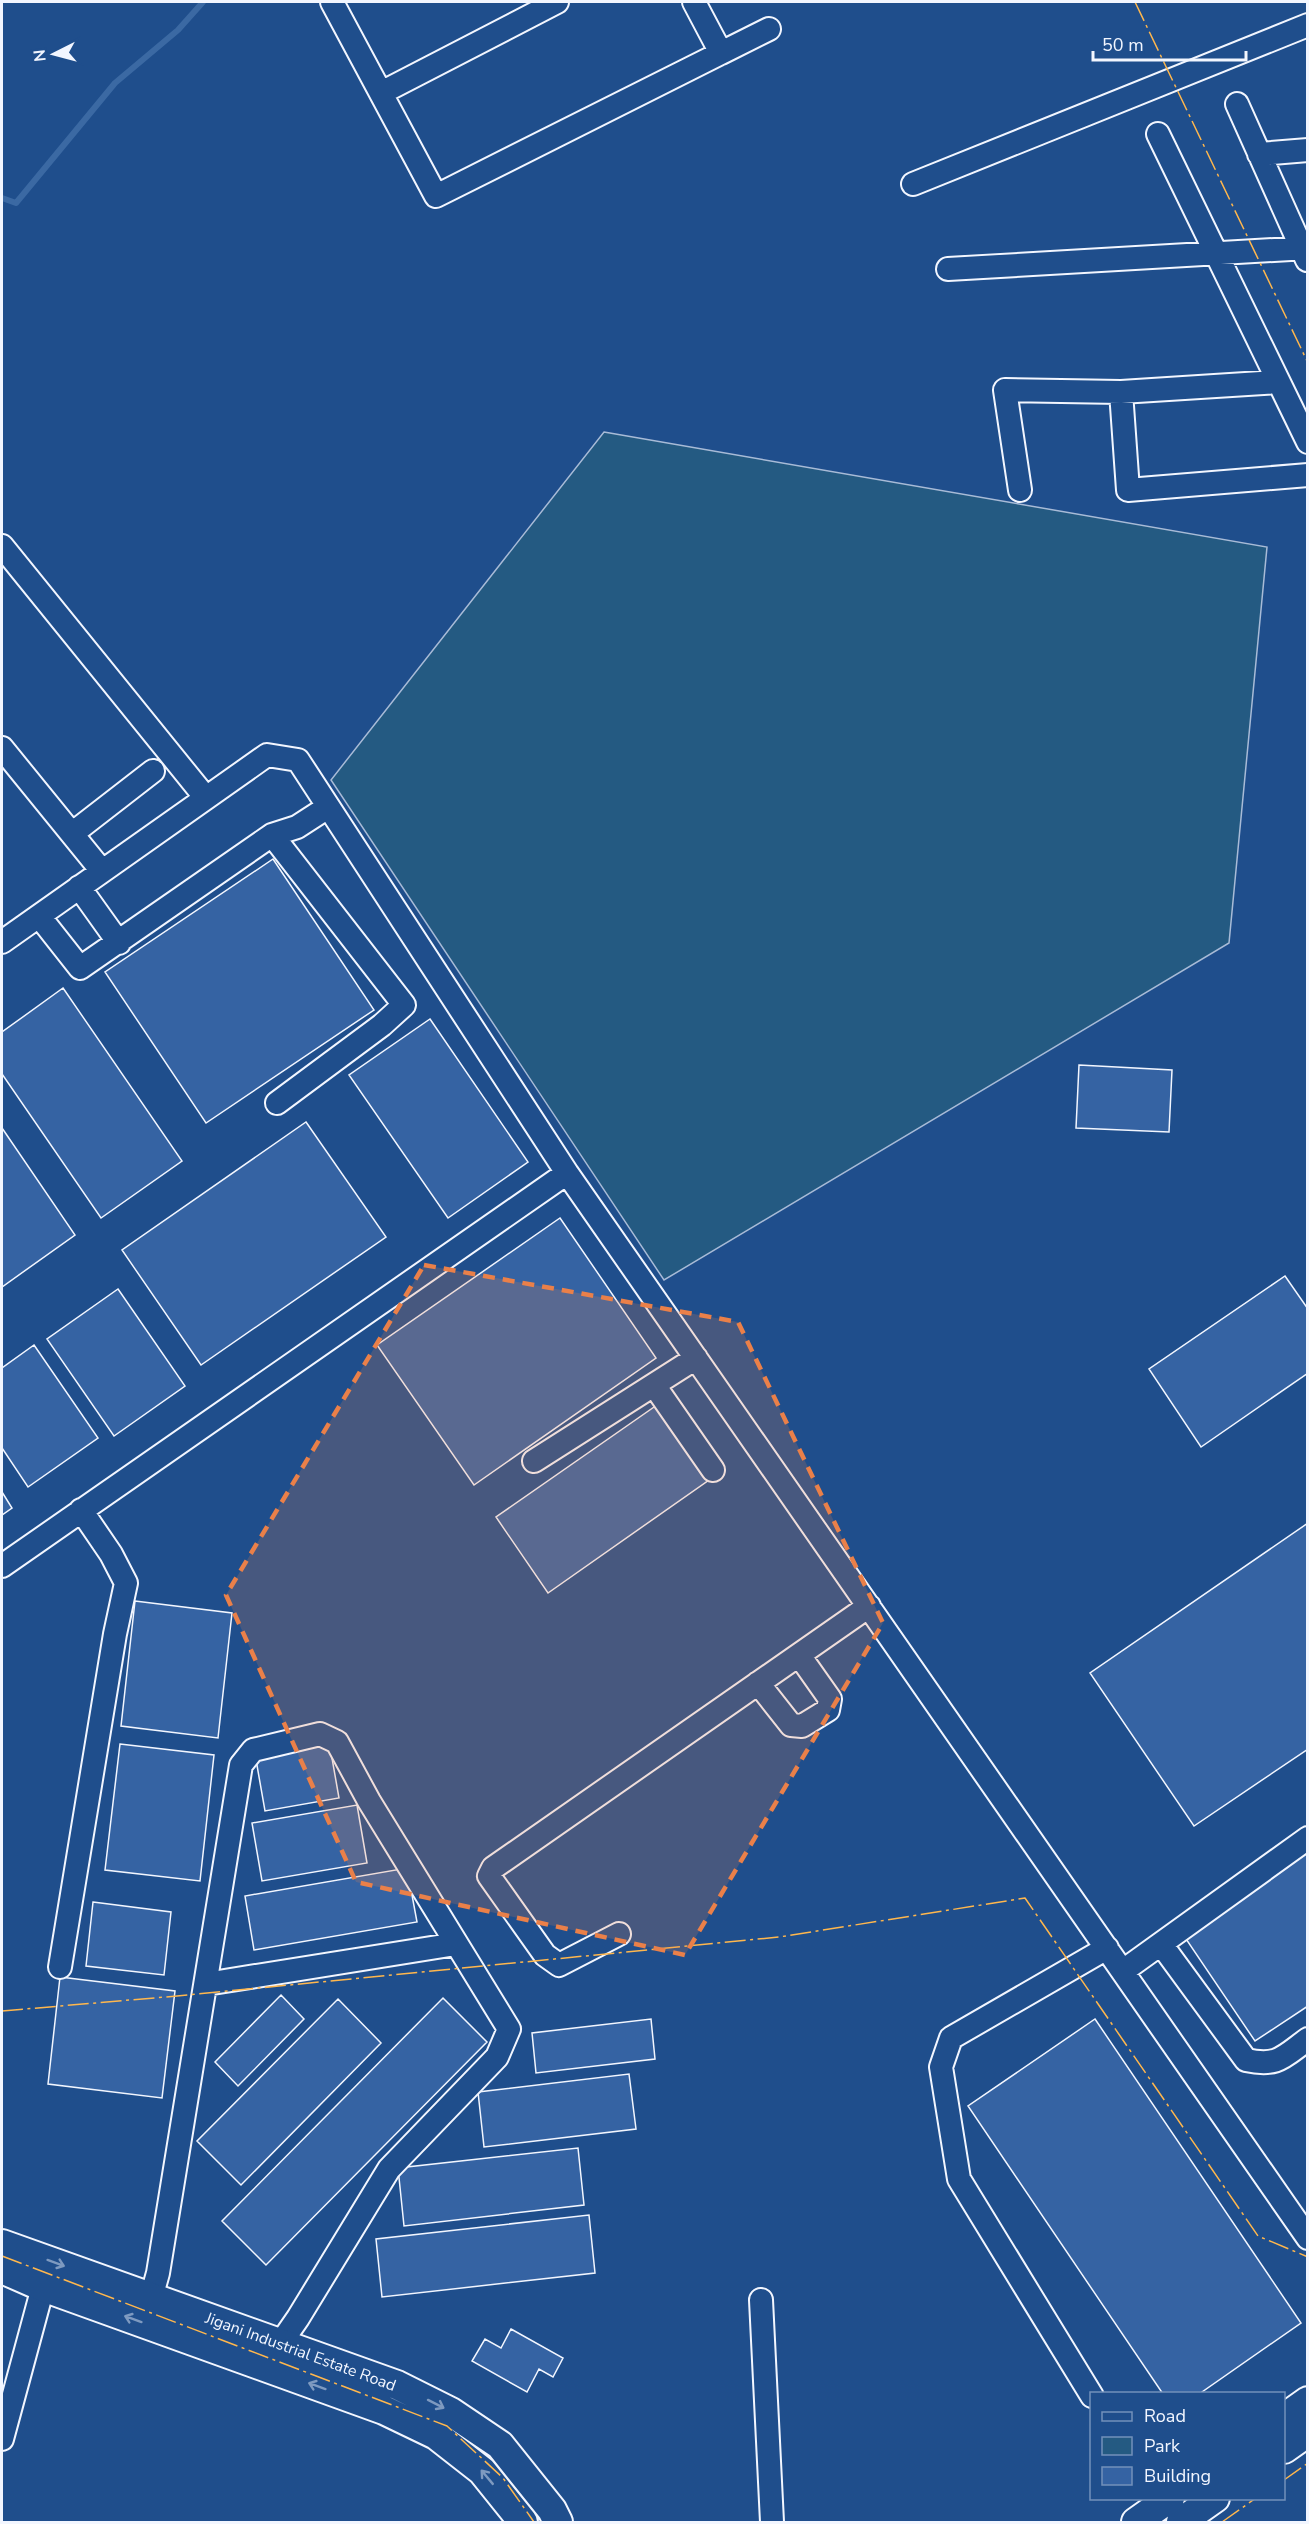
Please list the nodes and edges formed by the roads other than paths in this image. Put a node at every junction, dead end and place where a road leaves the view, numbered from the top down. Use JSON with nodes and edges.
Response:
{"nodes":[{"id":1,"x":332,"y":2,"type":"edge"},
{"id":2,"x":557,"y":2,"type":"edge"},
{"id":3,"x":694,"y":2,"type":"edge"},
{"id":4,"x":1308,"y":25,"type":"edge"},
{"id":5,"x":770,"y":29,"type":"dead end"},
{"id":6,"x":721,"y":53,"type":"junction"},
{"id":7,"x":381,"y":93,"type":"junction"},
{"id":8,"x":1237,"y":104,"type":"dead end"},
{"id":9,"x":1158,"y":134,"type":"dead end"},
{"id":10,"x":1308,"y":150,"type":"edge"},
{"id":11,"x":1259,"y":154,"type":"junction"},
{"id":12,"x":913,"y":184,"type":"dead end"},
{"id":13,"x":1216,"y":253,"type":"junction"},
{"id":14,"x":1306,"y":253,"type":"edge"},
{"id":15,"x":948,"y":269,"type":"dead end"},
{"id":16,"x":1278,"y":382,"type":"junction"},
{"id":17,"x":1121,"y":392,"type":"junction"},
{"id":18,"x":1308,"y":442,"type":"edge"},
{"id":19,"x":1308,"y":475,"type":"edge"},
{"id":20,"x":1020,"y":490,"type":"dead end"},
{"id":21,"x":2,"y":546,"type":"edge"},
{"id":22,"x":2,"y":748,"type":"edge"},
{"id":23,"x":153,"y":771,"type":"dead end"},
{"id":24,"x":206,"y":798,"type":"junction"},
{"id":25,"x":328,"y":807,"type":"junction"},
{"id":26,"x":73,"y":833,"type":"junction"},
{"id":27,"x":272,"y":835,"type":"junction"},
{"id":28,"x":102,"y":871,"type":"junction"},
{"id":29,"x":79,"y":887,"type":"junction"},
{"id":30,"x":39,"y":916,"type":"junction"},
{"id":31,"x":2,"y":942,"type":"edge"},
{"id":32,"x":119,"y":943,"type":"junction"},
{"id":33,"x":278,"y":1103,"type":"dead end"},
{"id":34,"x":567,"y":1173,"type":"junction"},
{"id":35,"x":696,"y":1358,"type":"junction"},
{"id":36,"x":654,"y":1385,"type":"junction"},
{"id":37,"x":534,"y":1461,"type":"dead end"},
{"id":38,"x":713,"y":1470,"type":"dead end"},
{"id":39,"x":81,"y":1510,"type":"junction"},
{"id":40,"x":2,"y":1566,"type":"edge"},
{"id":41,"x":868,"y":1606,"type":"junction"},
{"id":42,"x":799,"y":1655,"type":"junction"},
{"id":43,"x":758,"y":1683,"type":"junction"},
{"id":44,"x":1308,"y":1838,"type":"edge"},
{"id":45,"x":618,"y":1934,"type":"dead end"},
{"id":46,"x":456,"y":1944,"type":"junction"},
{"id":47,"x":1161,"y":1944,"type":"junction"},
{"id":48,"x":1107,"y":1948,"type":"junction"},
{"id":49,"x":60,"y":1967,"type":"dead end"},
{"id":50,"x":1123,"y":1971,"type":"junction"},
{"id":51,"x":206,"y":1984,"type":"junction"},
{"id":52,"x":1308,"y":2039,"type":"edge"},
{"id":53,"x":1300,"y":2210,"type":"edge"},
{"id":54,"x":1308,"y":2238,"type":"edge"},
{"id":55,"x":2,"y":2244,"type":"edge"},
{"id":56,"x":2,"y":2269,"type":"edge"},
{"id":57,"x":43,"y":2287,"type":"junction"},
{"id":58,"x":152,"y":2298,"type":"junction"},
{"id":59,"x":761,"y":2300,"type":"dead end"},
{"id":60,"x":280,"y":2344,"type":"junction"},
{"id":61,"x":397,"y":2385,"type":"junction"},
{"id":62,"x":1090,"y":2393,"type":"edge"},
{"id":63,"x":1308,"y":2401,"type":"edge"},
{"id":64,"x":384,"y":2410,"type":"junction"},
{"id":65,"x":1285,"y":2417,"type":"edge"},
{"id":66,"x":1308,"y":2432,"type":"edge"},
{"id":67,"x":2,"y":2439,"type":"edge"},
{"id":68,"x":1285,"y":2448,"type":"edge"},
{"id":69,"x":1169,"y":2500,"type":"edge"},
{"id":70,"x":1214,"y":2500,"type":"edge"},
{"id":71,"x":523,"y":2523,"type":"edge"},
{"id":72,"x":558,"y":2523,"type":"edge"},
{"id":73,"x":772,"y":2523,"type":"edge"},
{"id":74,"x":1136,"y":2523,"type":"edge"},
{"id":75,"x":1181,"y":2523,"type":"edge"}],
"edges":[{"from":1,"to":7,"type":"street"},
{"from":2,"to":7,"type":"street"},
{"from":3,"to":6,"type":"street"},
{"from":4,"to":12,"type":"street"},
{"from":5,"to":6,"type":"street"},
{"from":6,"to":7,"type":"street"},
{"from":8,"to":11,"type":"street"},
{"from":9,"to":13,"type":"street"},
{"from":10,"to":11,"type":"street"},
{"from":11,"to":14,"type":"street"},
{"from":13,"to":14,"type":"street"},
{"from":13,"to":15,"type":"street"},
{"from":13,"to":16,"type":"street"},
{"from":16,"to":17,"type":"street"},
{"from":16,"to":18,"type":"street"},
{"from":17,"to":19,"type":"street"},
{"from":17,"to":20,"type":"street"},
{"from":21,"to":24,"type":"street"},
{"from":22,"to":26,"type":"street"},
{"from":23,"to":26,"type":"street"},
{"from":24,"to":25,"type":"street"},
{"from":24,"to":28,"type":"street"},
{"from":25,"to":27,"type":"street"},
{"from":25,"to":34,"type":"street"},
{"from":26,"to":28,"type":"street"},
{"from":27,"to":32,"type":"street"},
{"from":27,"to":33,"type":"street"},
{"from":28,"to":29,"type":"street"},
{"from":29,"to":30,"type":"street"},
{"from":29,"to":32,"type":"street"},
{"from":30,"to":31,"type":"street"},
{"from":30,"to":32,"type":"street"},
{"from":34,"to":35,"type":"street"},
{"from":34,"to":39,"type":"street"},
{"from":35,"to":36,"type":"street"},
{"from":35,"to":41,"type":"street"},
{"from":36,"to":37,"type":"street"},
{"from":36,"to":38,"type":"street"},
{"from":39,"to":40,"type":"street"},
{"from":39,"to":49,"type":"street"},
{"from":41,"to":42,"type":"street"},
{"from":41,"to":48,"type":"street"},
{"from":42,"to":43,"type":"street"},
{"from":42,"to":43,"type":"street"},
{"from":43,"to":45,"type":"street"},
{"from":44,"to":47,"type":"street"},
{"from":46,"to":51,"type":"street"},
{"from":46,"to":51,"type":"street"},
{"from":46,"to":60,"type":"street"},
{"from":47,"to":50,"type":"street"},
{"from":47,"to":52,"type":"street"},
{"from":48,"to":50,"type":"street"},
{"from":48,"to":62,"type":"street"},
{"from":50,"to":53,"type":"street"},
{"from":51,"to":58,"type":"street"},
{"from":53,"to":54,"type":"street"},
{"from":55,"to":58,"type":"main road","name":"Jigani Industrial Estate Road","one_way":true},
{"from":56,"to":57,"type":"main road","name":"Jigani Industrial Estate Road"},
{"from":64,"to":57,"type":"main road","name":"Jigani Industrial Estate Road","one_way":true},
{"from":57,"to":67,"type":"street"},
{"from":58,"to":60,"type":"main road","name":"Jigani Industrial Estate Road"},
{"from":59,"to":73,"type":"street"},
{"from":60,"to":61,"type":"main road","name":"Jigani Industrial Estate Road"},
{"from":61,"to":64,"type":"main road"},
{"from":61,"to":72,"type":"main road","name":"Jigani Industrial Estate Road","one_way":true},
{"from":63,"to":65,"type":"main road"},
{"from":71,"to":64,"type":"main road","name":"Jigani Industrial Estate Road","one_way":true},
{"from":66,"to":68,"type":"main road"},
{"from":69,"to":74,"type":"main road"},
{"from":70,"to":75,"type":"main road"}]}
